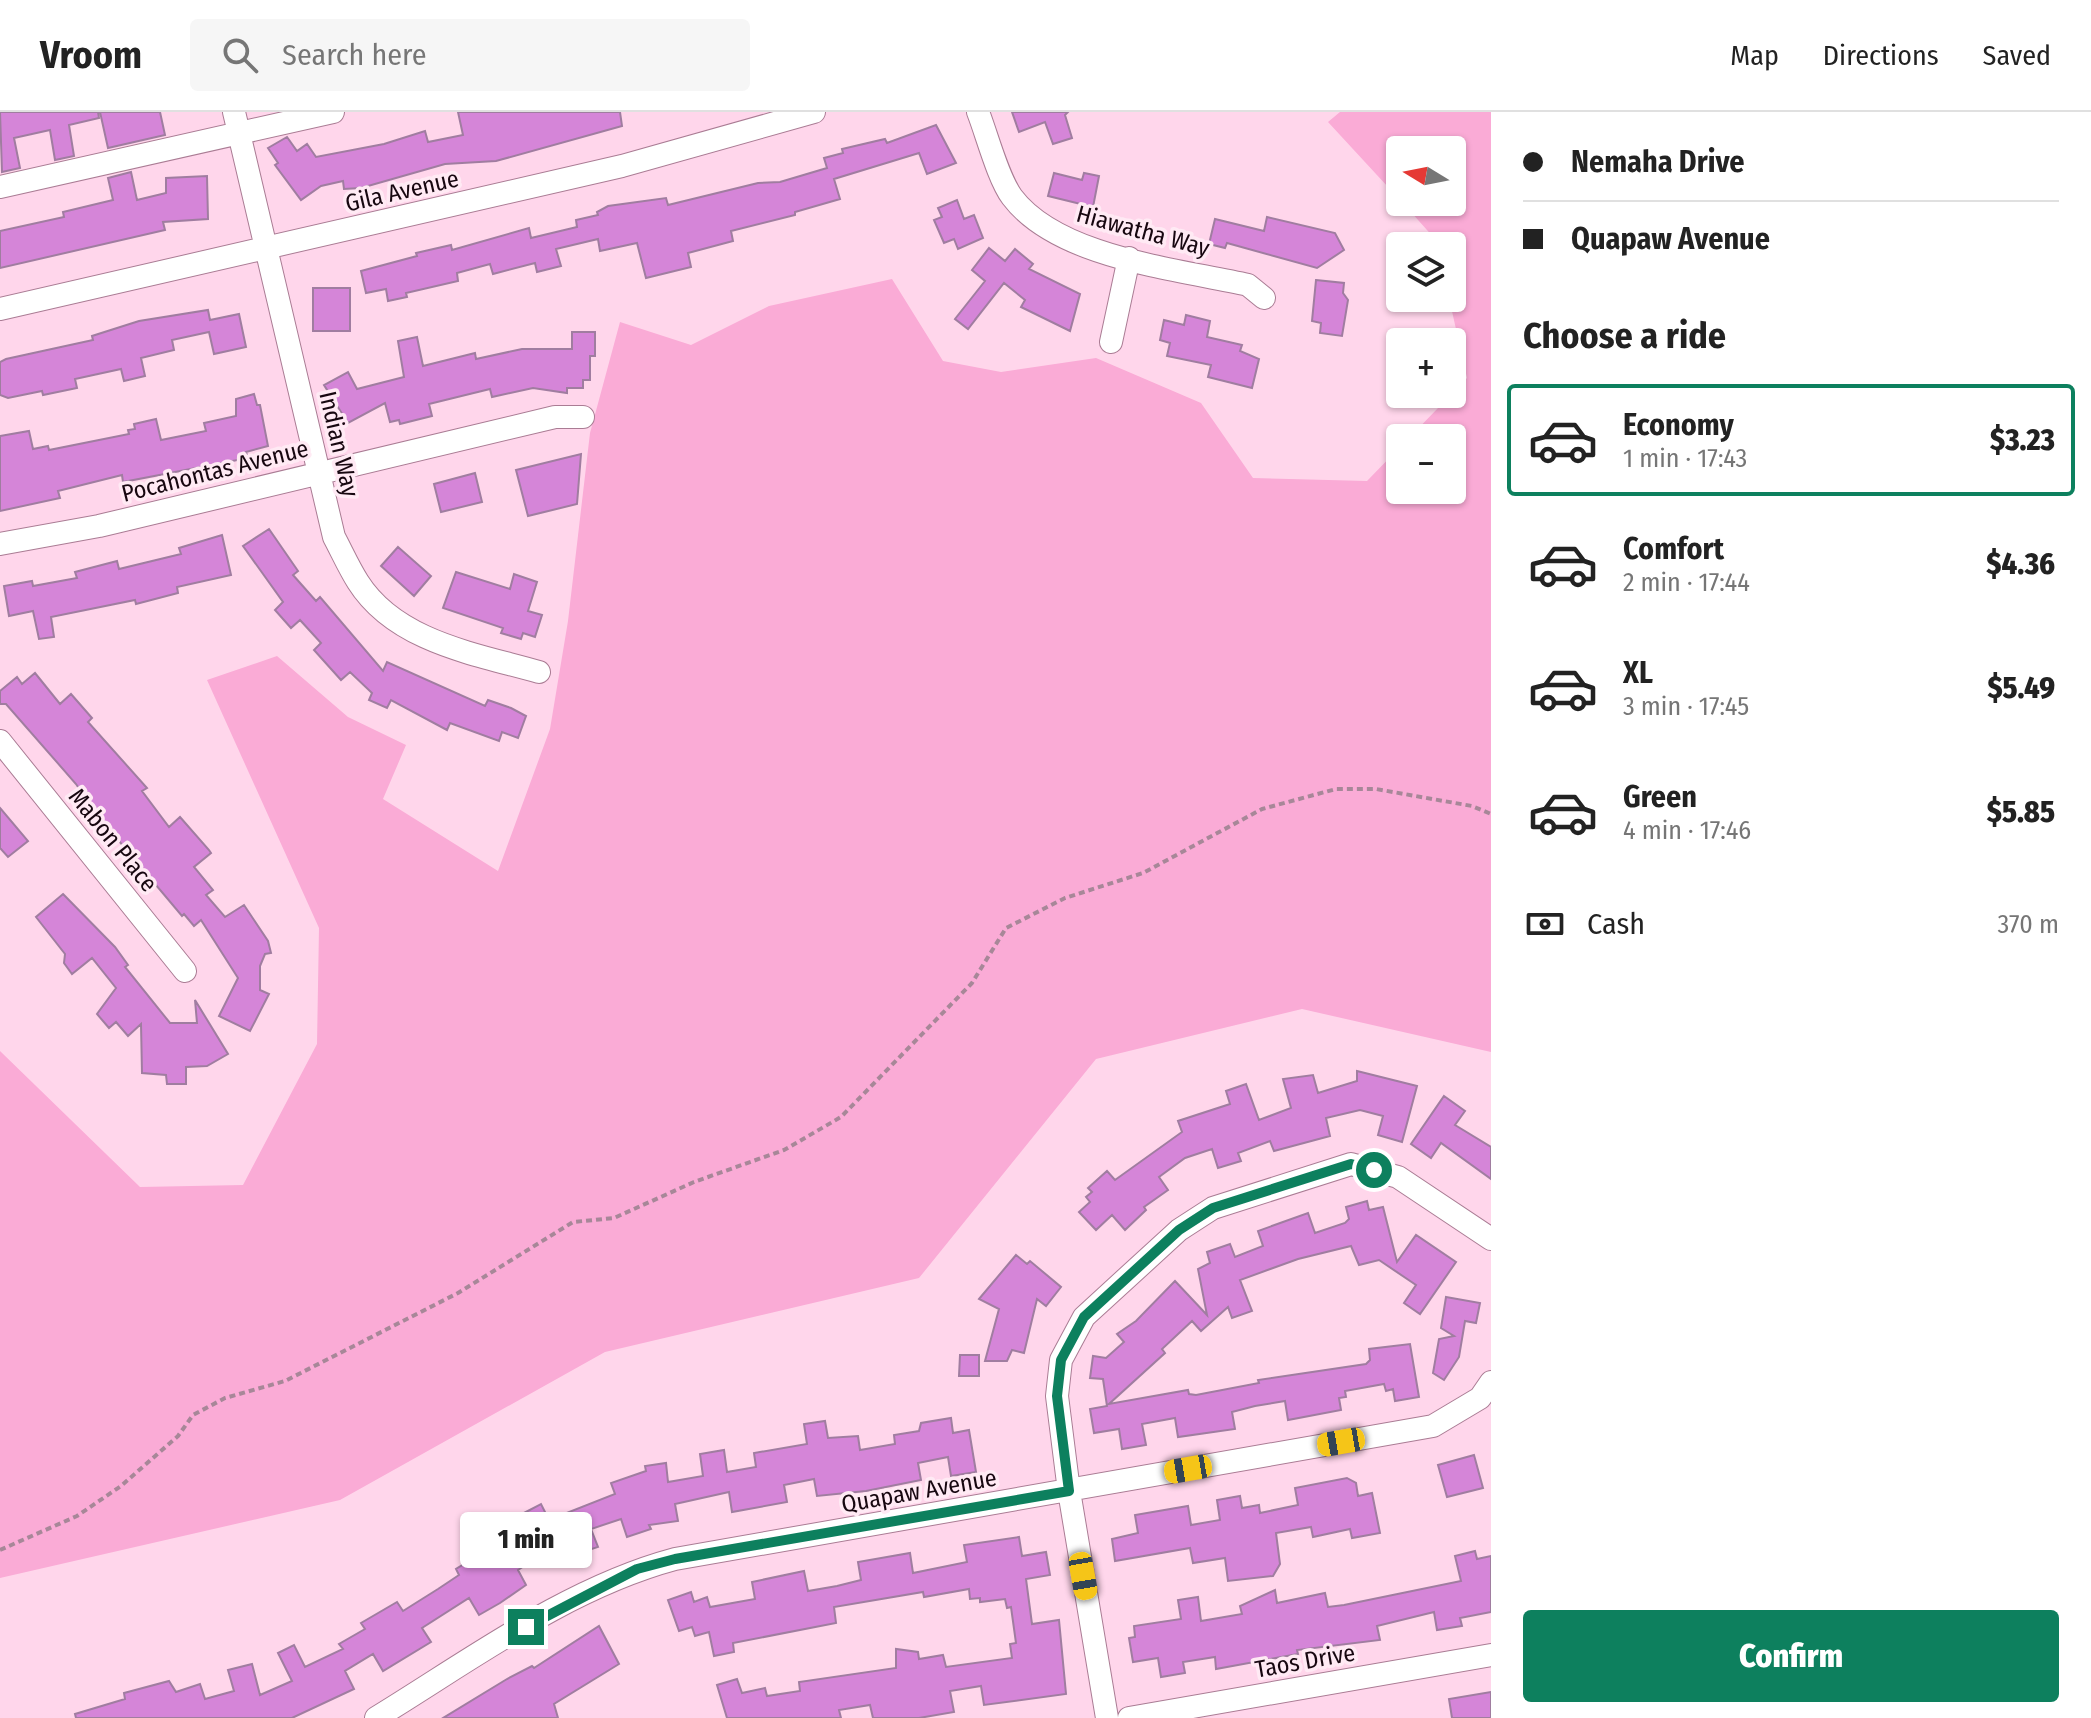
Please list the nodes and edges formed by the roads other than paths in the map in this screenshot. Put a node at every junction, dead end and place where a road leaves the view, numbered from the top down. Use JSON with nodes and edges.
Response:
{"nodes":[{"id":1,"x":333,"y":112,"type":"edge"},
{"id":2,"x":814,"y":112,"type":"edge"},
{"id":3,"x":978,"y":112,"type":"edge"},
{"id":4,"x":237,"y":123,"type":"edge"},
{"id":5,"x":0,"y":187,"type":"edge"},
{"id":6,"x":266,"y":251,"type":"junction"},
{"id":7,"x":1129,"y":258,"type":"junction"},
{"id":8,"x":1264,"y":298,"type":"dead end"},
{"id":9,"x":0,"y":309,"type":"edge"},
{"id":10,"x":1111,"y":342,"type":"dead end"},
{"id":11,"x":583,"y":417,"type":"dead end"},
{"id":12,"x":319,"y":473,"type":"junction"},
{"id":13,"x":0,"y":544,"type":"edge"},
{"id":14,"x":539,"y":672,"type":"dead end"},
{"id":15,"x":0,"y":741,"type":"edge"},
{"id":16,"x":185,"y":971,"type":"dead end"},
{"id":17,"x":1489,"y":1237,"type":"edge"},
{"id":18,"x":1491,"y":1382,"type":"edge"},
{"id":19,"x":1069,"y":1491,"type":"junction"},
{"id":20,"x":1491,"y":1655,"type":"edge"},
{"id":21,"x":376,"y":1718,"type":"edge"},
{"id":22,"x":1107,"y":1718,"type":"edge"},
{"id":23,"x":1129,"y":1718,"type":"edge"}],
"edges":[{"from":1,"to":4,"type":"street"},
{"from":2,"to":6,"type":"street","name":"Gila Avenue"},
{"from":3,"to":7,"type":"street","name":"Hiawatha Way"},
{"from":4,"to":5,"type":"street"},
{"from":4,"to":6,"type":"street","name":"Indian Way"},
{"from":6,"to":9,"type":"street","name":"Gila Avenue"},
{"from":6,"to":12,"type":"street","name":"Indian Way"},
{"from":7,"to":8,"type":"street","name":"Hiawatha Way"},
{"from":7,"to":10,"type":"street"},
{"from":11,"to":12,"type":"street","name":"Pocahontas Avenue"},
{"from":12,"to":13,"type":"street","name":"Pocahontas Avenue"},
{"from":12,"to":14,"type":"street","name":"Indian Way"},
{"from":15,"to":16,"type":"street","name":"Mabon Place"},
{"from":17,"to":19,"type":"street"},
{"from":18,"to":19,"type":"street","name":"Quapaw Avenue"},
{"from":19,"to":21,"type":"street","name":"Quapaw Avenue"},
{"from":19,"to":22,"type":"street"},
{"from":20,"to":23,"type":"street","name":"Taos Drive"}]}
